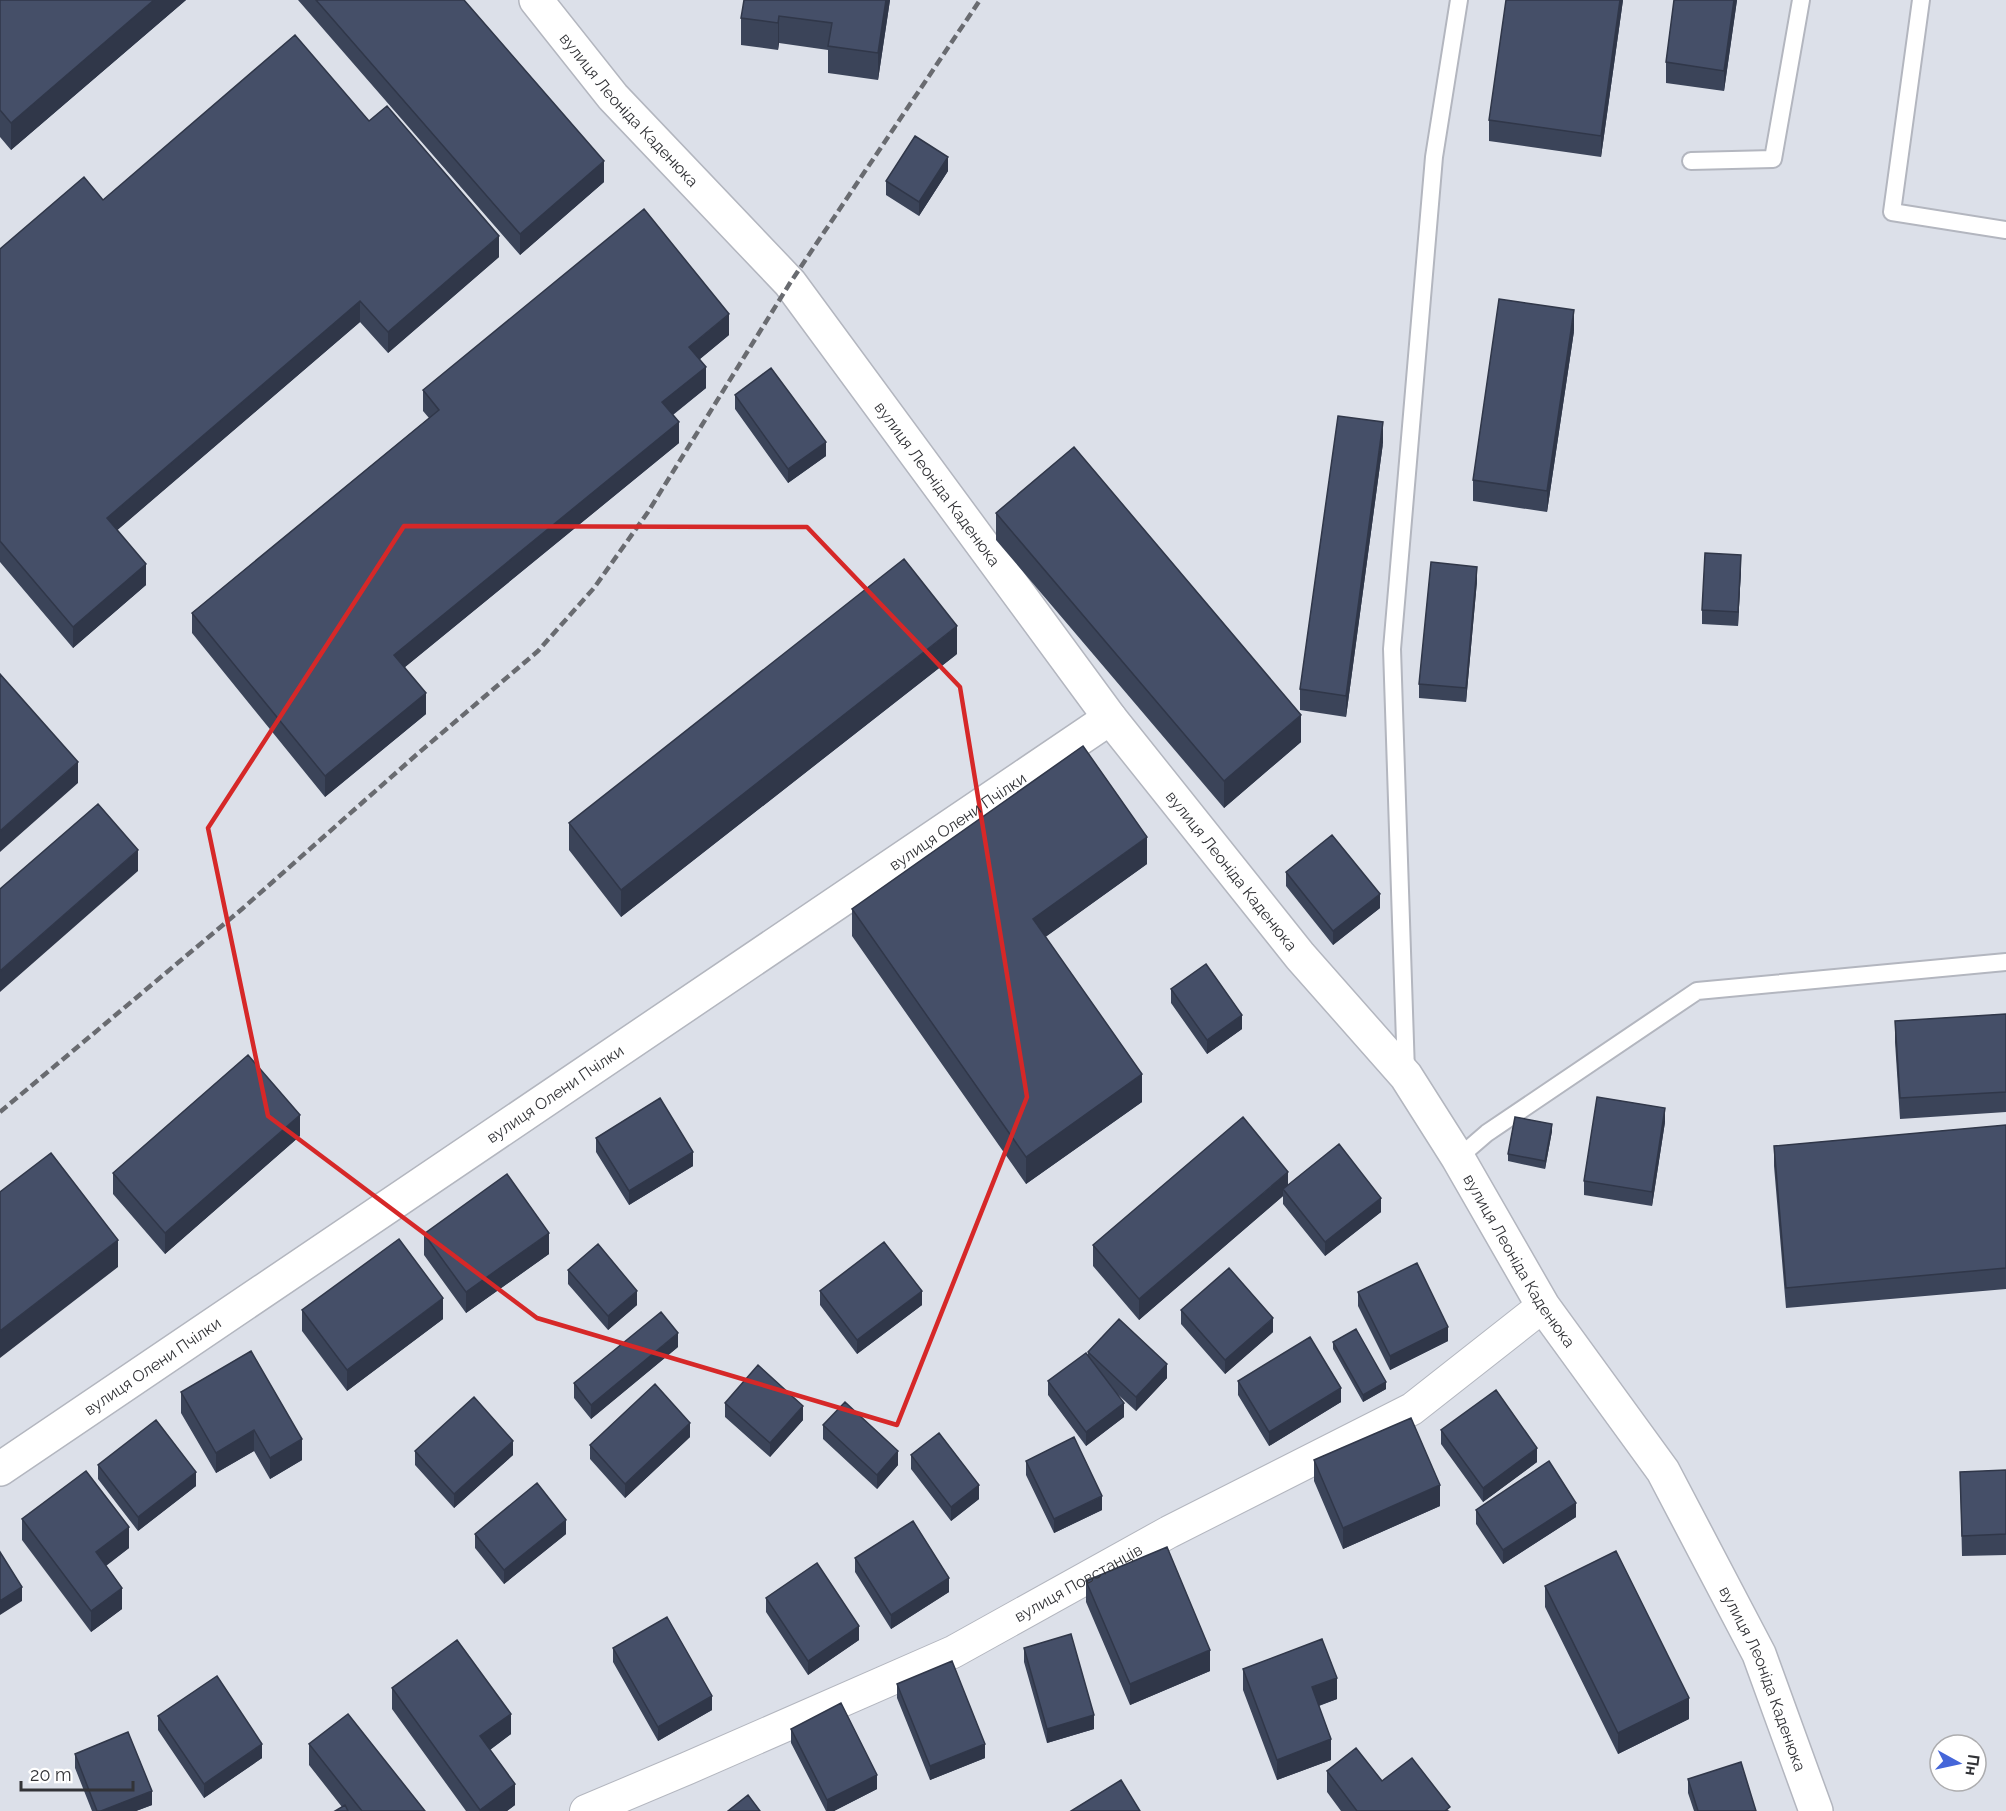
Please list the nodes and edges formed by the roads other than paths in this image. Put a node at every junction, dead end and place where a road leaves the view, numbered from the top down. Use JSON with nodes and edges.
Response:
{"nodes":[{"id":1,"x":536,"y":0,"type":"edge"},
{"id":2,"x":1459,"y":0,"type":"edge"},
{"id":3,"x":1801,"y":0,"type":"edge"},
{"id":4,"x":1922,"y":0,"type":"edge"},
{"id":5,"x":1691,"y":161,"type":"dead end"},
{"id":6,"x":2006,"y":230,"type":"edge"},
{"id":7,"x":1110,"y":718,"type":"junction"},
{"id":8,"x":2006,"y":962,"type":"edge"},
{"id":9,"x":1406,"y":1076,"type":"junction"},
{"id":10,"x":1458,"y":1158,"type":"junction"},
{"id":11,"x":1543,"y":1306,"type":"junction"},
{"id":12,"x":0,"y":1469,"type":"edge"},
{"id":13,"x":586,"y":1811,"type":"edge"},
{"id":14,"x":1816,"y":1811,"type":"edge"}],
"edges":[{"from":1,"to":7,"type":"street","name":"вулиця Леоніда Каденюка"},
{"from":2,"to":9,"type":"lane"},
{"from":3,"to":5,"type":"lane"},
{"from":4,"to":6,"type":"lane"},
{"from":7,"to":9,"type":"street","name":"вулиця Леоніда Каденюка"},
{"from":7,"to":12,"type":"street","name":"вулиця Олени Пчілки"},
{"from":8,"to":10,"type":"lane"},
{"from":9,"to":10,"type":"street","name":"вулиця Леоніда Каденюка"},
{"from":10,"to":11,"type":"street","name":"вулиця Леоніда Каденюка"},
{"from":11,"to":13,"type":"street","name":"вулиця Повстанців"},
{"from":11,"to":14,"type":"street","name":"вулиця Леоніда Каденюка"}]}
